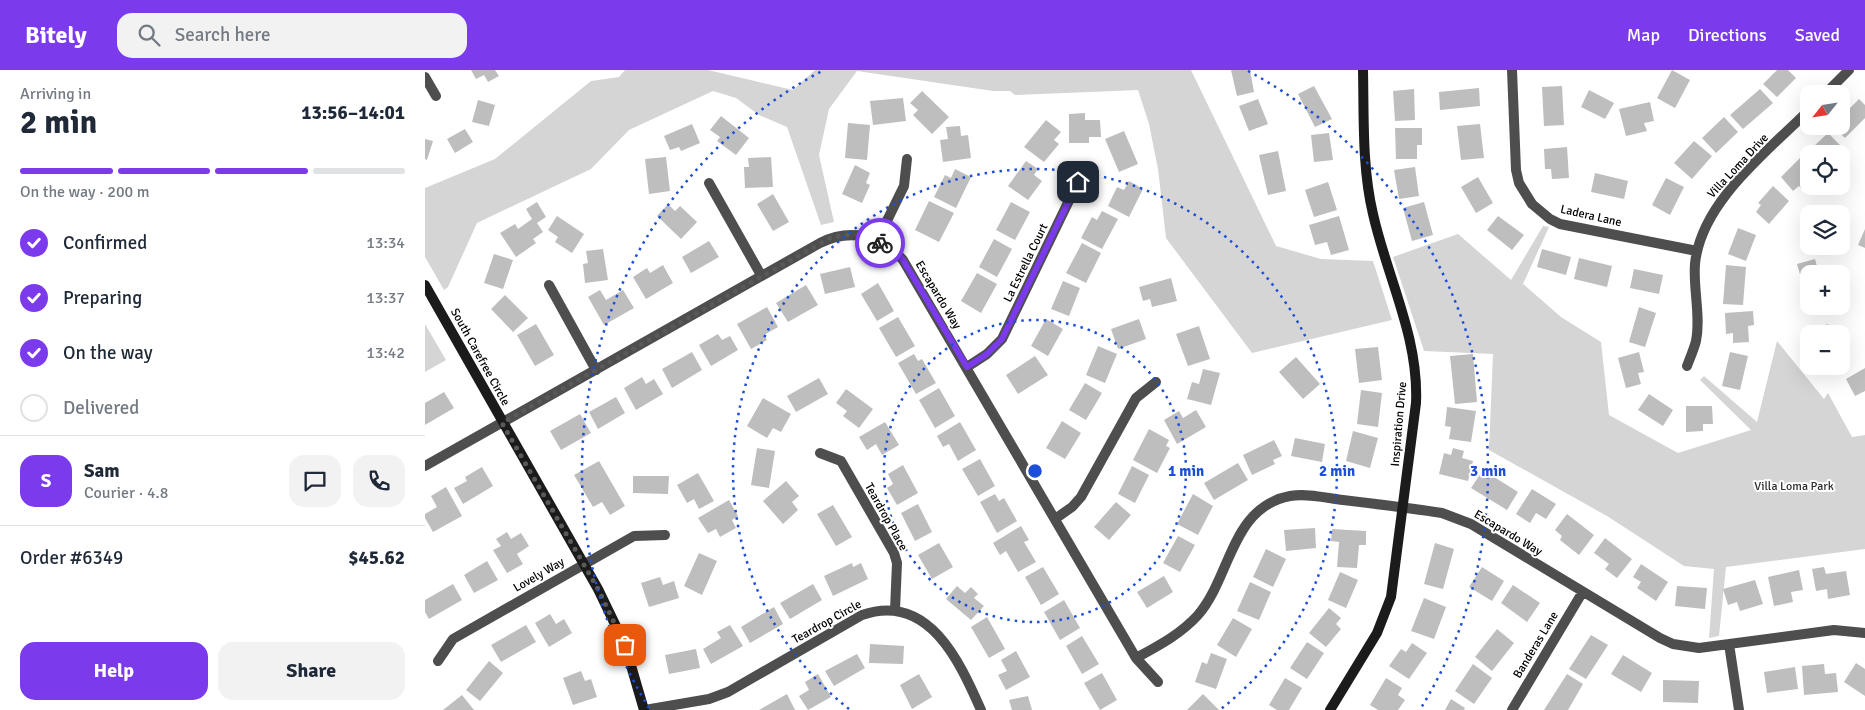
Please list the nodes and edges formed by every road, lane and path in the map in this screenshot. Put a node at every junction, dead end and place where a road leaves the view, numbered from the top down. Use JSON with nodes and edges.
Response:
{"nodes":[{"id":1,"x":1363,"y":70,"type":"edge"},
{"id":2,"x":1512,"y":70,"type":"edge"},
{"id":3,"x":1849,"y":70,"type":"edge"},
{"id":4,"x":425,"y":77,"type":"edge"},
{"id":5,"x":1834,"y":85,"type":"edge"},
{"id":6,"x":436,"y":96,"type":"dead end"},
{"id":7,"x":1800,"y":119,"type":"edge"},
{"id":8,"x":907,"y":159,"type":"dead end"},
{"id":9,"x":1078,"y":182,"type":"dead end"},
{"id":10,"x":709,"y":183,"type":"dead end"},
{"id":11,"x":877,"y":241,"type":"junction"},
{"id":12,"x":1697,"y":251,"type":"junction"},
{"id":13,"x":761,"y":275,"type":"junction"},
{"id":14,"x":425,"y":285,"type":"edge"},
{"id":15,"x":549,"y":285,"type":"dead end"},
{"id":16,"x":1687,"y":366,"type":"dead end"},
{"id":17,"x":967,"y":367,"type":"junction"},
{"id":18,"x":597,"y":370,"type":"junction"},
{"id":19,"x":1156,"y":382,"type":"dead end"},
{"id":20,"x":502,"y":423,"type":"junction"},
{"id":21,"x":820,"y":453,"type":"dead end"},
{"id":22,"x":425,"y":466,"type":"edge"},
{"id":23,"x":1403,"y":507,"type":"junction"},
{"id":24,"x":1055,"y":519,"type":"junction"},
{"id":25,"x":665,"y":535,"type":"dead end"},
{"id":26,"x":584,"y":564,"type":"junction"},
{"id":27,"x":1583,"y":593,"type":"junction"},
{"id":28,"x":895,"y":610,"type":"junction"},
{"id":29,"x":1865,"y":633,"type":"edge"},
{"id":30,"x":1729,"y":644,"type":"junction"},
{"id":31,"x":1136,"y":658,"type":"junction"},
{"id":32,"x":438,"y":661,"type":"dead end"},
{"id":33,"x":1158,"y":682,"type":"dead end"},
{"id":34,"x":645,"y":710,"type":"edge"},
{"id":35,"x":981,"y":710,"type":"edge"},
{"id":36,"x":1330,"y":710,"type":"edge"},
{"id":37,"x":1512,"y":710,"type":"edge"},
{"id":38,"x":1739,"y":710,"type":"edge"}],
"edges":[{"from":1,"to":23,"type":"street","name":"Inspiration Drive"},
{"from":2,"to":12,"type":"street","name":"Ladera Lane"},
{"from":3,"to":5,"type":"street"},
{"from":4,"to":6,"type":"street"},
{"from":7,"to":12,"type":"street","name":"Villa Loma Drive"},
{"from":8,"to":11,"type":"street"},
{"from":9,"to":17,"type":"street","name":"La Estrella Court"},
{"from":10,"to":13,"type":"street"},
{"from":11,"to":13,"type":"street","name":"Escapardo Way"},
{"from":11,"to":17,"type":"street","name":"Escapardo Way"},
{"from":12,"to":16,"type":"street","name":"Villa Loma Drive"},
{"from":13,"to":18,"type":"street","name":"Escapardo Way"},
{"from":14,"to":20,"type":"street","name":"South Carefree Circle"},
{"from":15,"to":18,"type":"street"},
{"from":17,"to":24,"type":"street","name":"Escapardo Way"},
{"from":18,"to":20,"type":"street","name":"Escapardo Way"},
{"from":19,"to":24,"type":"street"},
{"from":20,"to":22,"type":"street","name":"Escapardo Way"},
{"from":20,"to":26,"type":"street","name":"South Carefree Circle"},
{"from":21,"to":28,"type":"street","name":"Teardrop Place"},
{"from":23,"to":27,"type":"street","name":"Escapardo Way"},
{"from":23,"to":31,"type":"street","name":"Escapardo Way"},
{"from":23,"to":36,"type":"street","name":"Inspiration Drive"},
{"from":24,"to":31,"type":"street","name":"Escapardo Way"},
{"from":25,"to":26,"type":"street","name":"Lovely Way"},
{"from":26,"to":32,"type":"street","name":"Lovely Way"},
{"from":26,"to":34,"type":"street","name":"South Carefree Circle"},
{"from":27,"to":30,"type":"street","name":"Escapardo Way"},
{"from":27,"to":37,"type":"street","name":"Banderas Lane"},
{"from":28,"to":34,"type":"street","name":"Teardrop Circle"},
{"from":28,"to":35,"type":"street","name":"Teardrop Circle"},
{"from":29,"to":30,"type":"street","name":"Escapardo Way"},
{"from":30,"to":38,"type":"street"},
{"from":31,"to":33,"type":"street","name":"Escapardo Way"}]}
